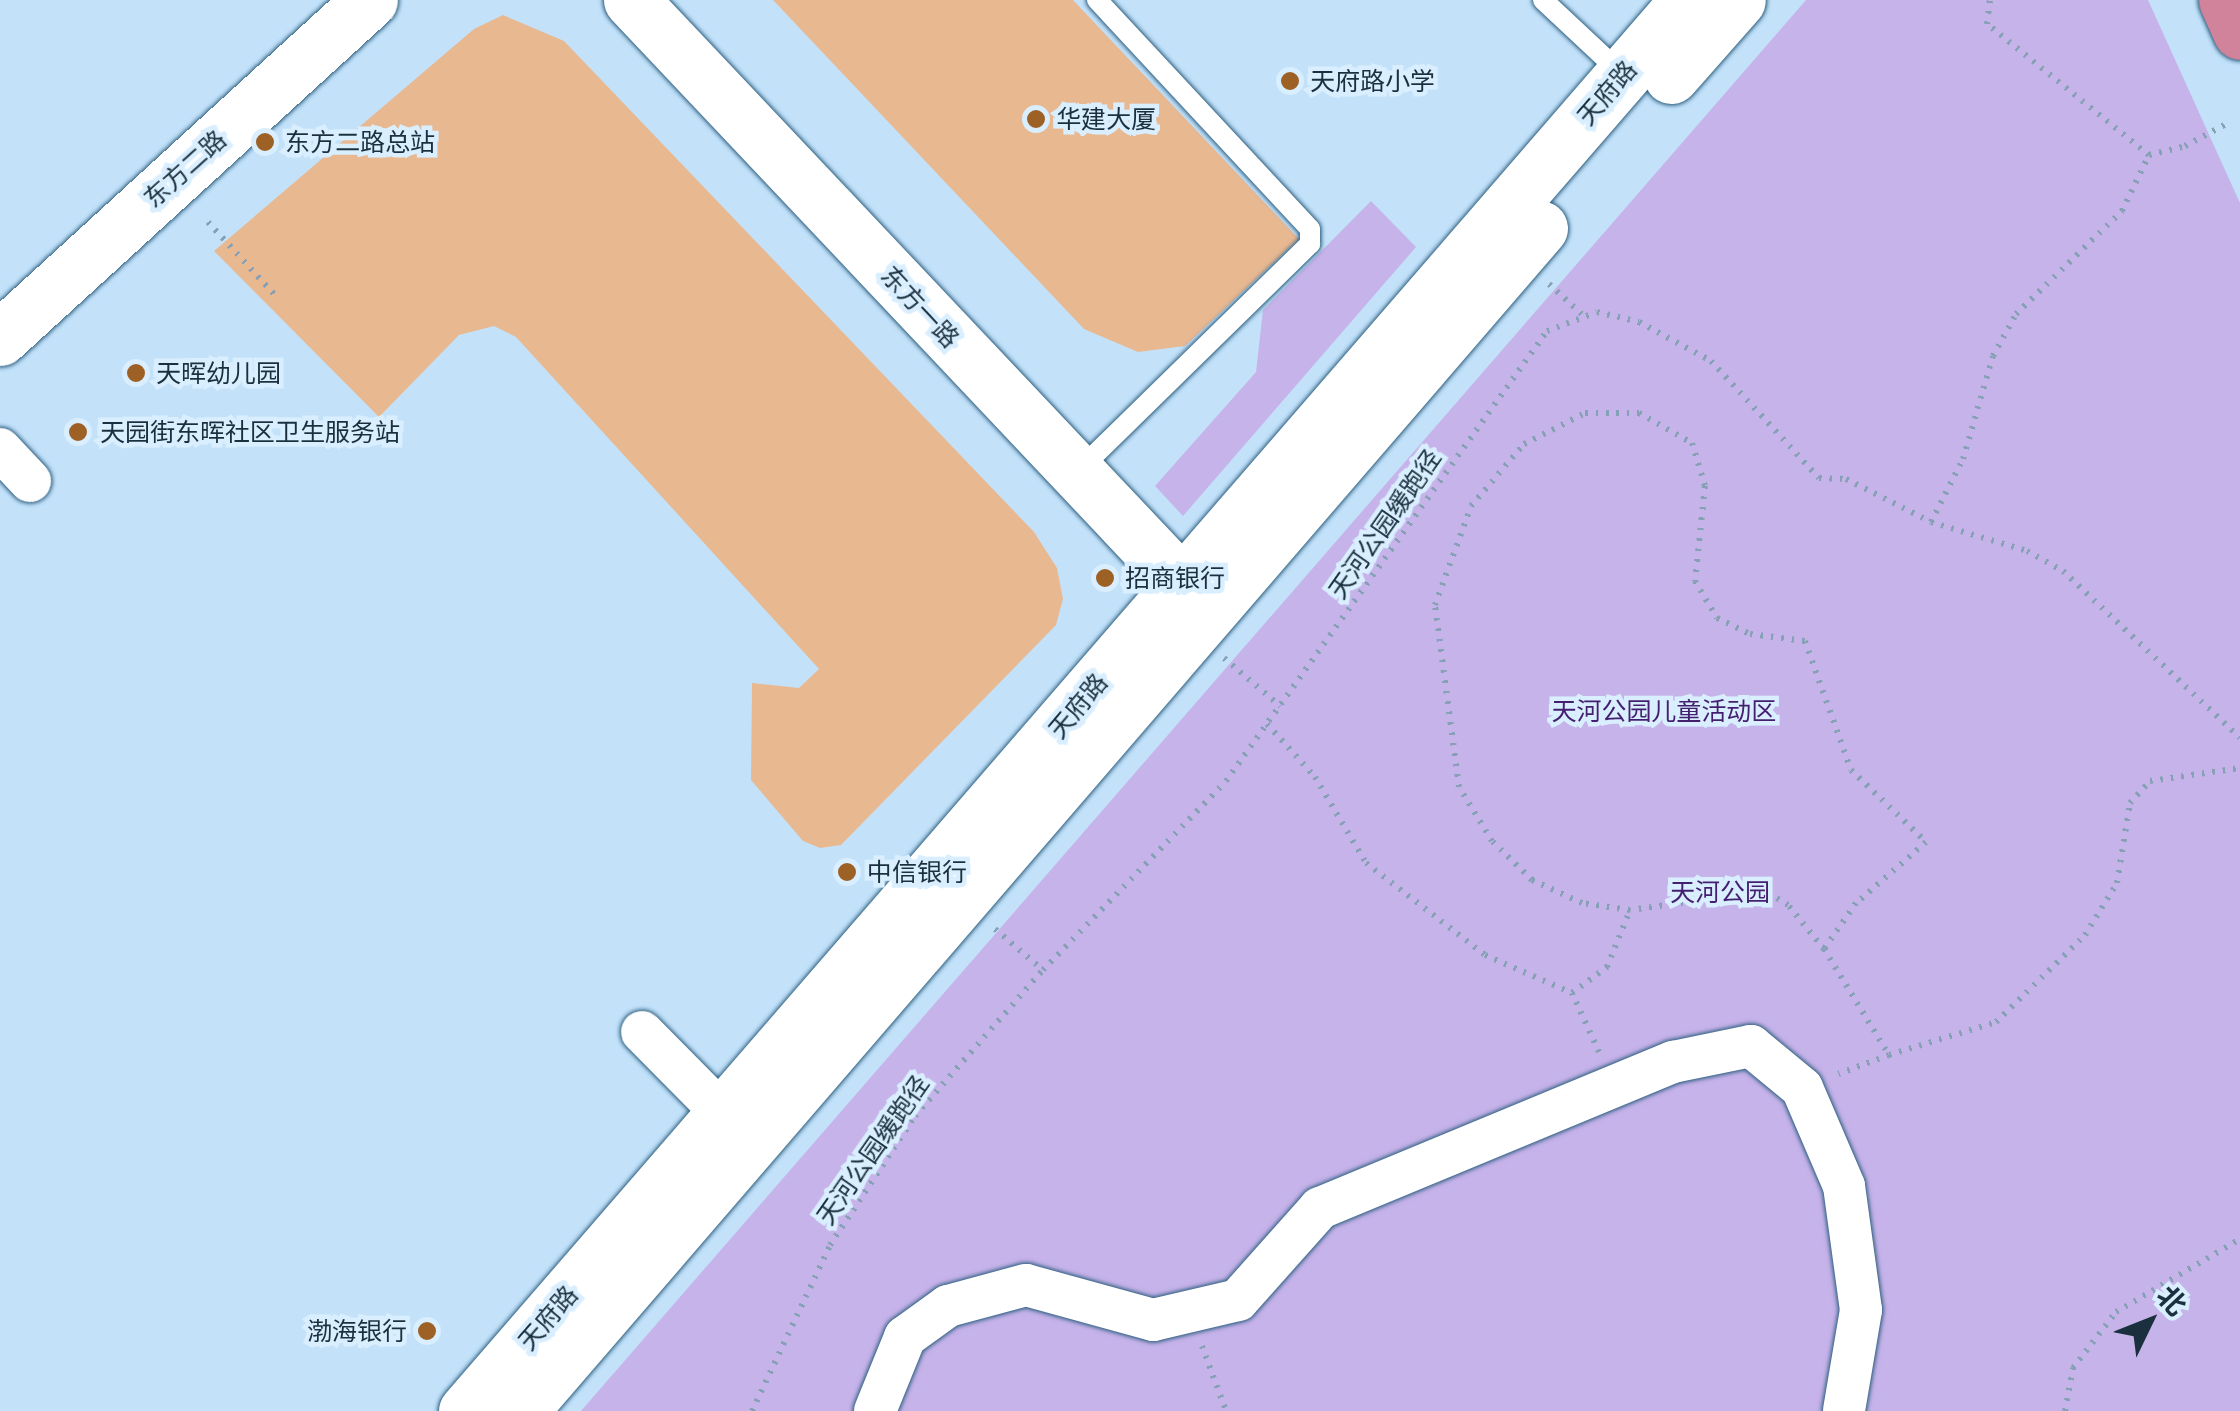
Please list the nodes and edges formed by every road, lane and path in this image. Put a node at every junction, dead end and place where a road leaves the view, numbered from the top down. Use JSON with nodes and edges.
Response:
{"nodes":[{"id":1,"x":370,"y":0,"type":"edge"},
{"id":2,"x":631,"y":0,"type":"edge"},
{"id":3,"x":1097,"y":0,"type":"edge"},
{"id":4,"x":1544,"y":0,"type":"edge"},
{"id":5,"x":1688,"y":0,"type":"edge"},
{"id":6,"x":1738,"y":0,"type":"edge"},
{"id":7,"x":1990,"y":0,"type":"edge"},
{"id":8,"x":2226,"y":0,"type":"edge"},
{"id":9,"x":2240,"y":32,"type":"edge"},
{"id":10,"x":1623,"y":75,"type":"junction"},
{"id":11,"x":2226,"y":124,"type":"dead end"},
{"id":12,"x":2149,"y":155,"type":"junction"},
{"id":13,"x":208,"y":222,"type":"dead end"},
{"id":14,"x":274,"y":294,"type":"dead end"},
{"id":15,"x":0,"y":338,"type":"edge"},
{"id":16,"x":0,"y":449,"type":"edge"},
{"id":17,"x":1076,"y":473,"type":"junction"},
{"id":18,"x":30,"y":481,"type":"dead end"},
{"id":19,"x":1931,"y":522,"type":"junction"},
{"id":20,"x":1195,"y":609,"type":"junction"},
{"id":21,"x":1280,"y":706,"type":"junction"},
{"id":22,"x":1267,"y":724,"type":"junction"},
{"id":23,"x":2240,"y":738,"type":"edge"},
{"id":24,"x":2240,"y":768,"type":"edge"},
{"id":25,"x":1630,"y":910,"type":"junction"},
{"id":26,"x":1008,"y":941,"type":"dead end"},
{"id":27,"x":1824,"y":949,"type":"junction"},
{"id":28,"x":1043,"y":970,"type":"junction"},
{"id":29,"x":1572,"y":993,"type":"junction"},
{"id":30,"x":642,"y":1032,"type":"dead end"},
{"id":31,"x":1889,"y":1055,"type":"junction"},
{"id":32,"x":1615,"y":1086,"type":"junction"},
{"id":33,"x":1802,"y":1088,"type":"junction"},
{"id":34,"x":725,"y":1116,"type":"junction"},
{"id":35,"x":2240,"y":1239,"type":"edge"},
{"id":36,"x":1190,"y":1312,"type":"junction"},
{"id":37,"x":466,"y":1411,"type":"edge"},
{"id":38,"x":520,"y":1411,"type":"edge"},
{"id":39,"x":752,"y":1411,"type":"edge"},
{"id":40,"x":875,"y":1411,"type":"edge"},
{"id":41,"x":1226,"y":1411,"type":"edge"},
{"id":42,"x":1844,"y":1411,"type":"edge"},
{"id":43,"x":2064,"y":1411,"type":"edge"}],
"edges":[{"from":1,"to":15,"type":"main road","name":"东方二路"},
{"from":2,"to":17,"type":"main road","name":"东方一路"},
{"from":3,"to":17,"type":"lane"},
{"from":4,"to":10,"type":"lane"},
{"from":5,"to":10,"type":"main road","name":"天府路"},
{"from":6,"to":20,"type":"main road","name":"天府路"},
{"from":7,"to":12,"type":"path"},
{"from":8,"to":9,"type":"highway"},
{"from":10,"to":20,"type":"main road","name":"天府路"},
{"from":11,"to":12,"type":"path"},
{"from":12,"to":19,"type":"path"},
{"from":13,"to":14,"type":"path"},
{"from":16,"to":18,"type":"street"},
{"from":17,"to":20,"type":"main road","name":"东方一路"},
{"from":19,"to":21,"type":"path","name":"天河公园缓跑径"},
{"from":19,"to":23,"type":"path","name":"天河公园缓跑径"},
{"from":20,"to":21,"type":"path"},
{"from":20,"to":34,"type":"main road","name":"天府路"},
{"from":20,"to":38,"type":"main road","name":"天府路"},
{"from":21,"to":22,"type":"path","name":"天河公园缓跑径"},
{"from":22,"to":28,"type":"path","name":"天河公园缓跑径"},
{"from":22,"to":29,"type":"path"},
{"from":24,"to":31,"type":"path"},
{"from":25,"to":27,"type":"path"},
{"from":25,"to":27,"type":"path"},
{"from":25,"to":29,"type":"path"},
{"from":26,"to":28,"type":"path"},
{"from":27,"to":31,"type":"path"},
{"from":28,"to":39,"type":"path","name":"天河公园缓跑径"},
{"from":29,"to":32,"type":"path"},
{"from":30,"to":34,"type":"street"},
{"from":31,"to":33,"type":"path"},
{"from":32,"to":33,"type":"street"},
{"from":32,"to":36,"type":"street"},
{"from":33,"to":42,"type":"street"},
{"from":34,"to":37,"type":"main road","name":"天府路"},
{"from":35,"to":43,"type":"path"},
{"from":36,"to":40,"type":"street"},
{"from":36,"to":41,"type":"path"}]}
